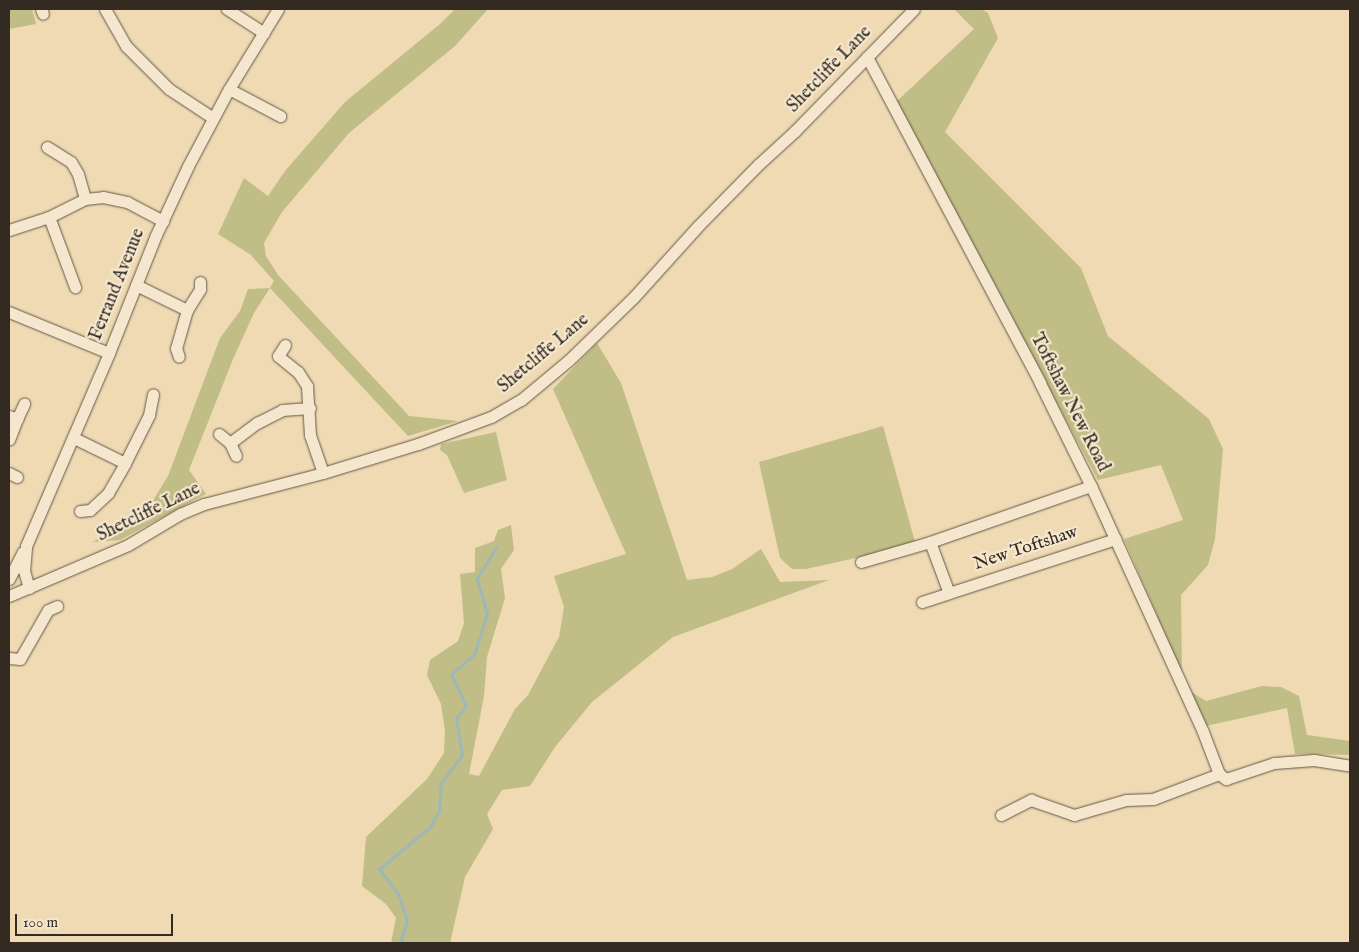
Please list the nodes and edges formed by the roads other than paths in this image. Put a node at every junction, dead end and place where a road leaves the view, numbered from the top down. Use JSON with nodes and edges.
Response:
{"nodes":[{"id":1,"x":106,"y":9,"type":"edge"},
{"id":2,"x":227,"y":9,"type":"edge"},
{"id":3,"x":278,"y":9,"type":"edge"},
{"id":4,"x":914,"y":9,"type":"edge"},
{"id":5,"x":264,"y":34,"type":"junction"},
{"id":6,"x":867,"y":57,"type":"junction"},
{"id":7,"x":229,"y":89,"type":"junction"},
{"id":8,"x":280,"y":116,"type":"dead end"},
{"id":9,"x":214,"y":118,"type":"junction"},
{"id":10,"x":47,"y":148,"type":"dead end"},
{"id":11,"x":85,"y":198,"type":"junction"},
{"id":12,"x":49,"y":218,"type":"junction"},
{"id":13,"x":163,"y":221,"type":"junction"},
{"id":14,"x":9,"y":230,"type":"edge"},
{"id":15,"x":136,"y":285,"type":"junction"},
{"id":16,"x":202,"y":286,"type":"dead end"},
{"id":17,"x":75,"y":287,"type":"dead end"},
{"id":18,"x":188,"y":310,"type":"junction"},
{"id":19,"x":9,"y":312,"type":"edge"},
{"id":20,"x":285,"y":345,"type":"dead end"},
{"id":21,"x":173,"y":352,"type":"dead end"},
{"id":22,"x":109,"y":353,"type":"junction"},
{"id":23,"x":153,"y":394,"type":"dead end"},
{"id":24,"x":24,"y":404,"type":"dead end"},
{"id":25,"x":310,"y":408,"type":"junction"},
{"id":26,"x":13,"y":418,"type":"edge"},
{"id":27,"x":219,"y":434,"type":"dead end"},
{"id":28,"x":74,"y":438,"type":"junction"},
{"id":29,"x":9,"y":440,"type":"edge"},
{"id":30,"x":230,"y":443,"type":"junction"},
{"id":31,"x":236,"y":456,"type":"dead end"},
{"id":32,"x":124,"y":463,"type":"junction"},
{"id":33,"x":323,"y":473,"type":"junction"},
{"id":34,"x":1092,"y":486,"type":"junction"},
{"id":35,"x":87,"y":513,"type":"dead end"},
{"id":36,"x":1115,"y":539,"type":"junction"},
{"id":37,"x":930,"y":542,"type":"junction"},
{"id":38,"x":26,"y":546,"type":"junction"},
{"id":39,"x":861,"y":562,"type":"dead end"},
{"id":40,"x":9,"y":580,"type":"edge"},
{"id":41,"x":29,"y":588,"type":"junction"},
{"id":42,"x":948,"y":593,"type":"junction"},
{"id":43,"x":9,"y":596,"type":"edge"},
{"id":44,"x":922,"y":602,"type":"dead end"},
{"id":45,"x":57,"y":606,"type":"dead end"},
{"id":46,"x":18,"y":661,"type":"edge"},
{"id":47,"x":1350,"y":766,"type":"edge"},
{"id":48,"x":1219,"y":774,"type":"junction"},
{"id":49,"x":1001,"y":815,"type":"dead end"}],
"edges":[{"from":1,"to":9,"type":"street"},
{"from":2,"to":5,"type":"street"},
{"from":3,"to":5,"type":"street","name":"Ferrand Avenue"},
{"from":4,"to":6,"type":"street","name":"Shetcliffe Lane"},
{"from":5,"to":7,"type":"street","name":"Ferrand Avenue"},
{"from":6,"to":33,"type":"street","name":"Shetcliffe Lane"},
{"from":6,"to":34,"type":"street","name":"Toftshaw New Road"},
{"from":7,"to":8,"type":"street"},
{"from":7,"to":9,"type":"street","name":"Ferrand Avenue"},
{"from":9,"to":13,"type":"street","name":"Ferrand Avenue"},
{"from":10,"to":11,"type":"street"},
{"from":11,"to":12,"type":"street"},
{"from":11,"to":13,"type":"street"},
{"from":12,"to":14,"type":"street"},
{"from":12,"to":17,"type":"street"},
{"from":13,"to":15,"type":"street","name":"Ferrand Avenue"},
{"from":15,"to":18,"type":"street"},
{"from":15,"to":22,"type":"street","name":"Ferrand Avenue"},
{"from":16,"to":18,"type":"street"},
{"from":18,"to":21,"type":"street"},
{"from":19,"to":22,"type":"street"},
{"from":20,"to":25,"type":"street"},
{"from":22,"to":28,"type":"street","name":"Ferrand Avenue"},
{"from":23,"to":32,"type":"street"},
{"from":24,"to":26,"type":"street"},
{"from":25,"to":30,"type":"street"},
{"from":25,"to":33,"type":"street"},
{"from":26,"to":29,"type":"street"},
{"from":27,"to":30,"type":"street"},
{"from":28,"to":32,"type":"street"},
{"from":28,"to":38,"type":"street","name":"Ferrand Avenue"},
{"from":30,"to":31,"type":"street"},
{"from":32,"to":35,"type":"street"},
{"from":33,"to":41,"type":"street","name":"Shetcliffe Lane"},
{"from":34,"to":36,"type":"street","name":"Toftshaw New Road"},
{"from":34,"to":37,"type":"street"},
{"from":36,"to":42,"type":"street","name":"New Toftshaw"},
{"from":36,"to":48,"type":"street","name":"Toftshaw New Road"},
{"from":37,"to":39,"type":"street"},
{"from":37,"to":42,"type":"street"},
{"from":38,"to":40,"type":"street"},
{"from":38,"to":41,"type":"street","name":"Ferrand Avenue"},
{"from":41,"to":43,"type":"street","name":"Shetcliffe Lane"},
{"from":42,"to":44,"type":"street","name":"New Toftshaw"},
{"from":45,"to":46,"type":"street"},
{"from":47,"to":48,"type":"street"},
{"from":48,"to":49,"type":"street"}]}
